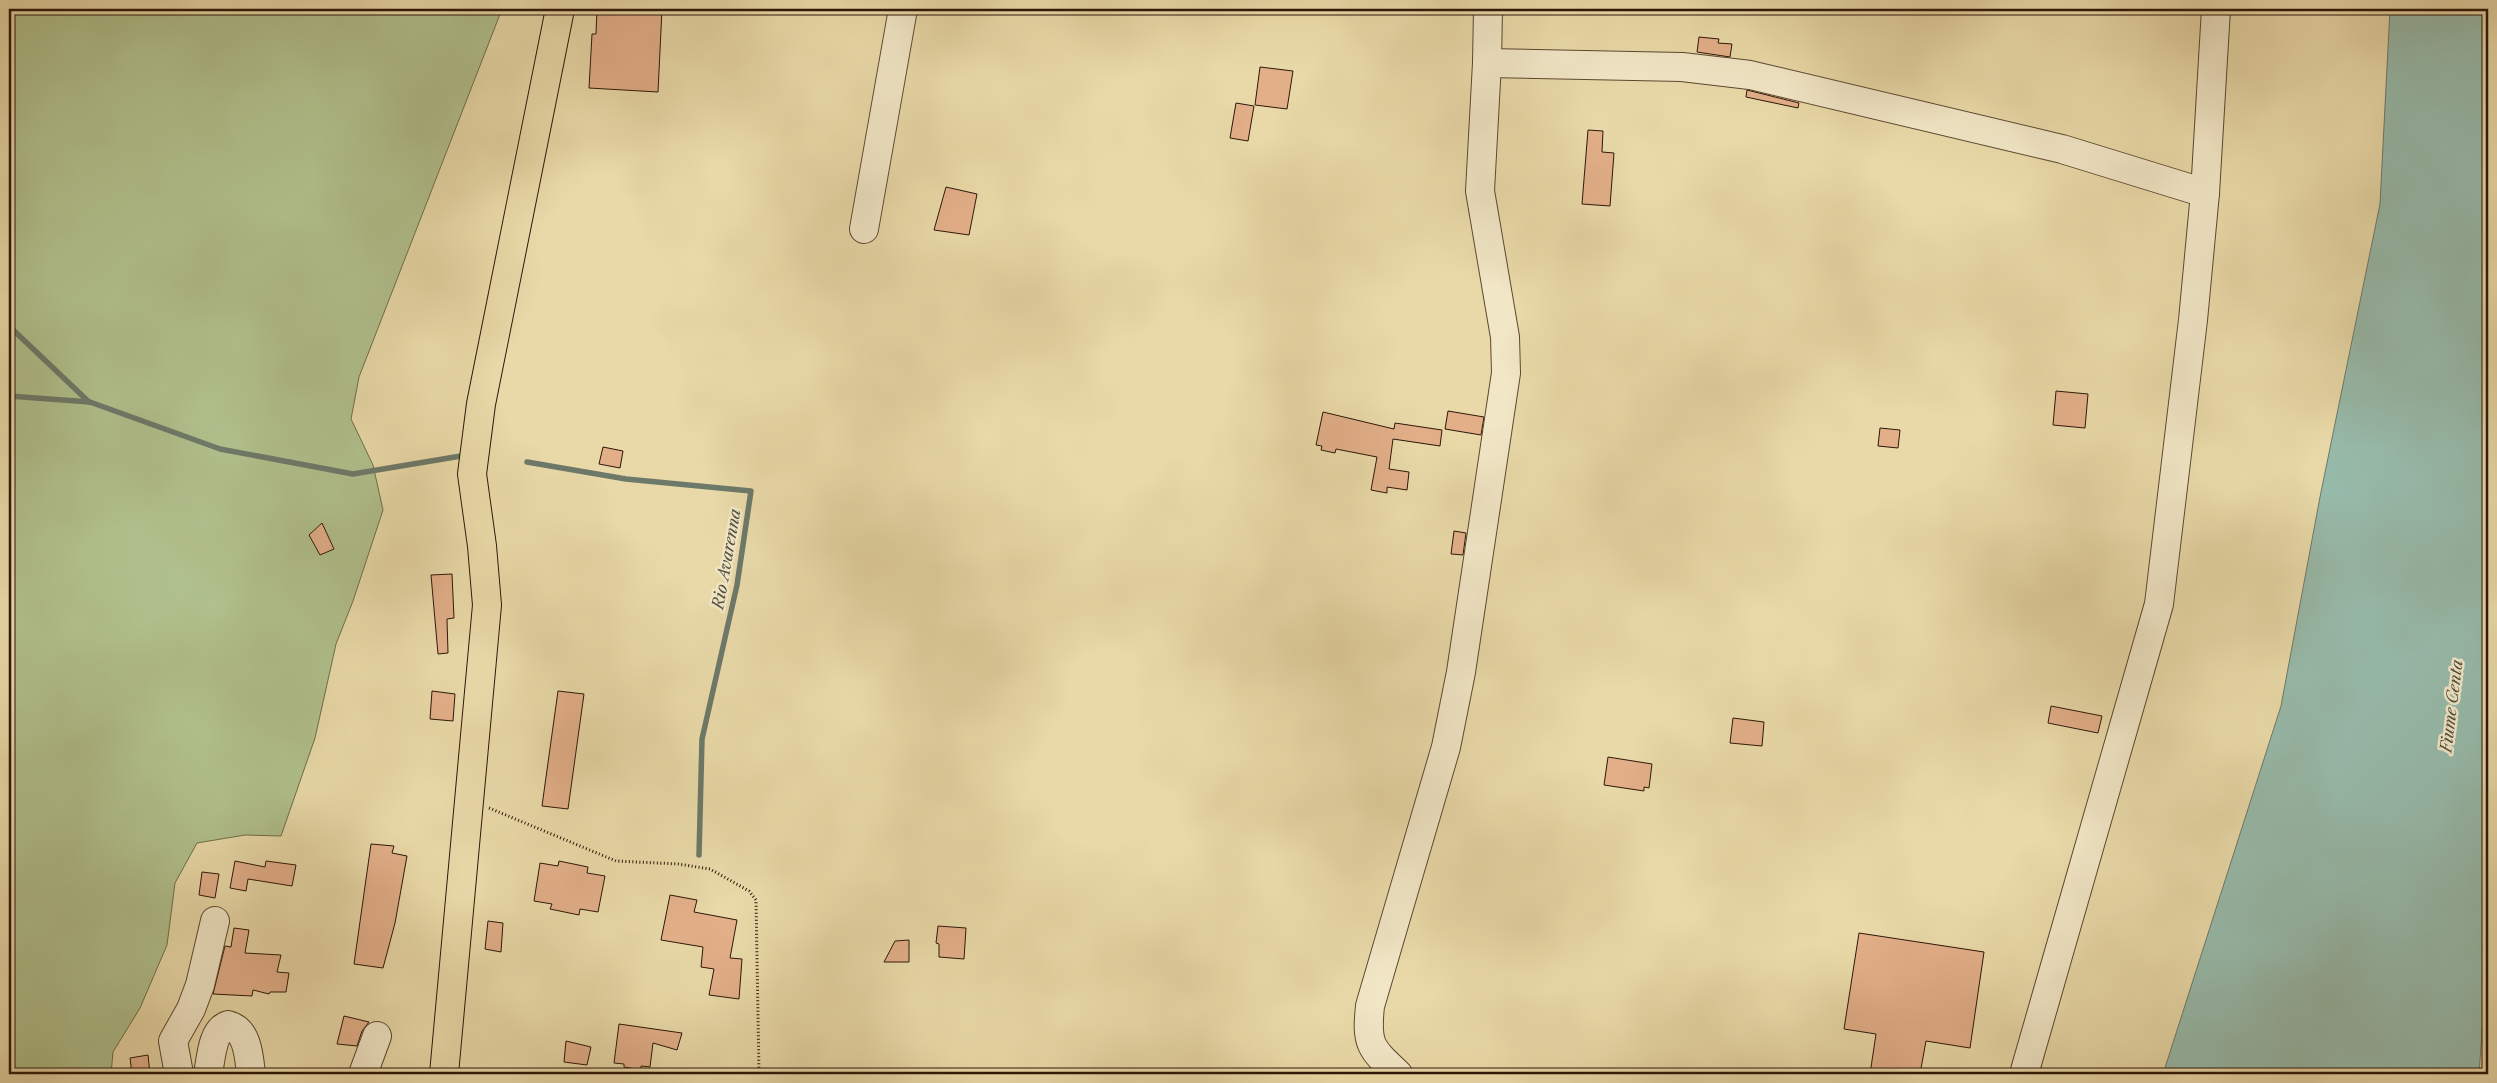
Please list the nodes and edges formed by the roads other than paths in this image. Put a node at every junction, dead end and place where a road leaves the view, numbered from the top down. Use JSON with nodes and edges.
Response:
{"nodes":[{"id":1,"x":560,"y":9,"type":"edge"},
{"id":2,"x":903,"y":9,"type":"edge"},
{"id":3,"x":1488,"y":9,"type":"edge"},
{"id":4,"x":2216,"y":9,"type":"edge"},
{"id":5,"x":1487,"y":63,"type":"junction"},
{"id":6,"x":2205,"y":193,"type":"junction"},
{"id":7,"x":864,"y":228,"type":"dead end"},
{"id":8,"x":215,"y":921,"type":"dead end"},
{"id":9,"x":377,"y":1036,"type":"dead end"},
{"id":10,"x":179,"y":1074,"type":"edge"},
{"id":11,"x":208,"y":1074,"type":"edge"},
{"id":12,"x":251,"y":1074,"type":"edge"},
{"id":13,"x":363,"y":1074,"type":"edge"},
{"id":14,"x":444,"y":1074,"type":"edge"},
{"id":15,"x":1398,"y":1074,"type":"edge"},
{"id":16,"x":2024,"y":1074,"type":"edge"}],
"edges":[{"from":1,"to":14,"type":"main road"},
{"from":2,"to":7,"type":"street"},
{"from":3,"to":5,"type":"street"},
{"from":4,"to":6,"type":"street"},
{"from":5,"to":6,"type":"street"},
{"from":5,"to":15,"type":"street"},
{"from":6,"to":16,"type":"street"},
{"from":8,"to":10,"type":"street"},
{"from":9,"to":13,"type":"street"},
{"from":11,"to":12,"type":"street"}]}
